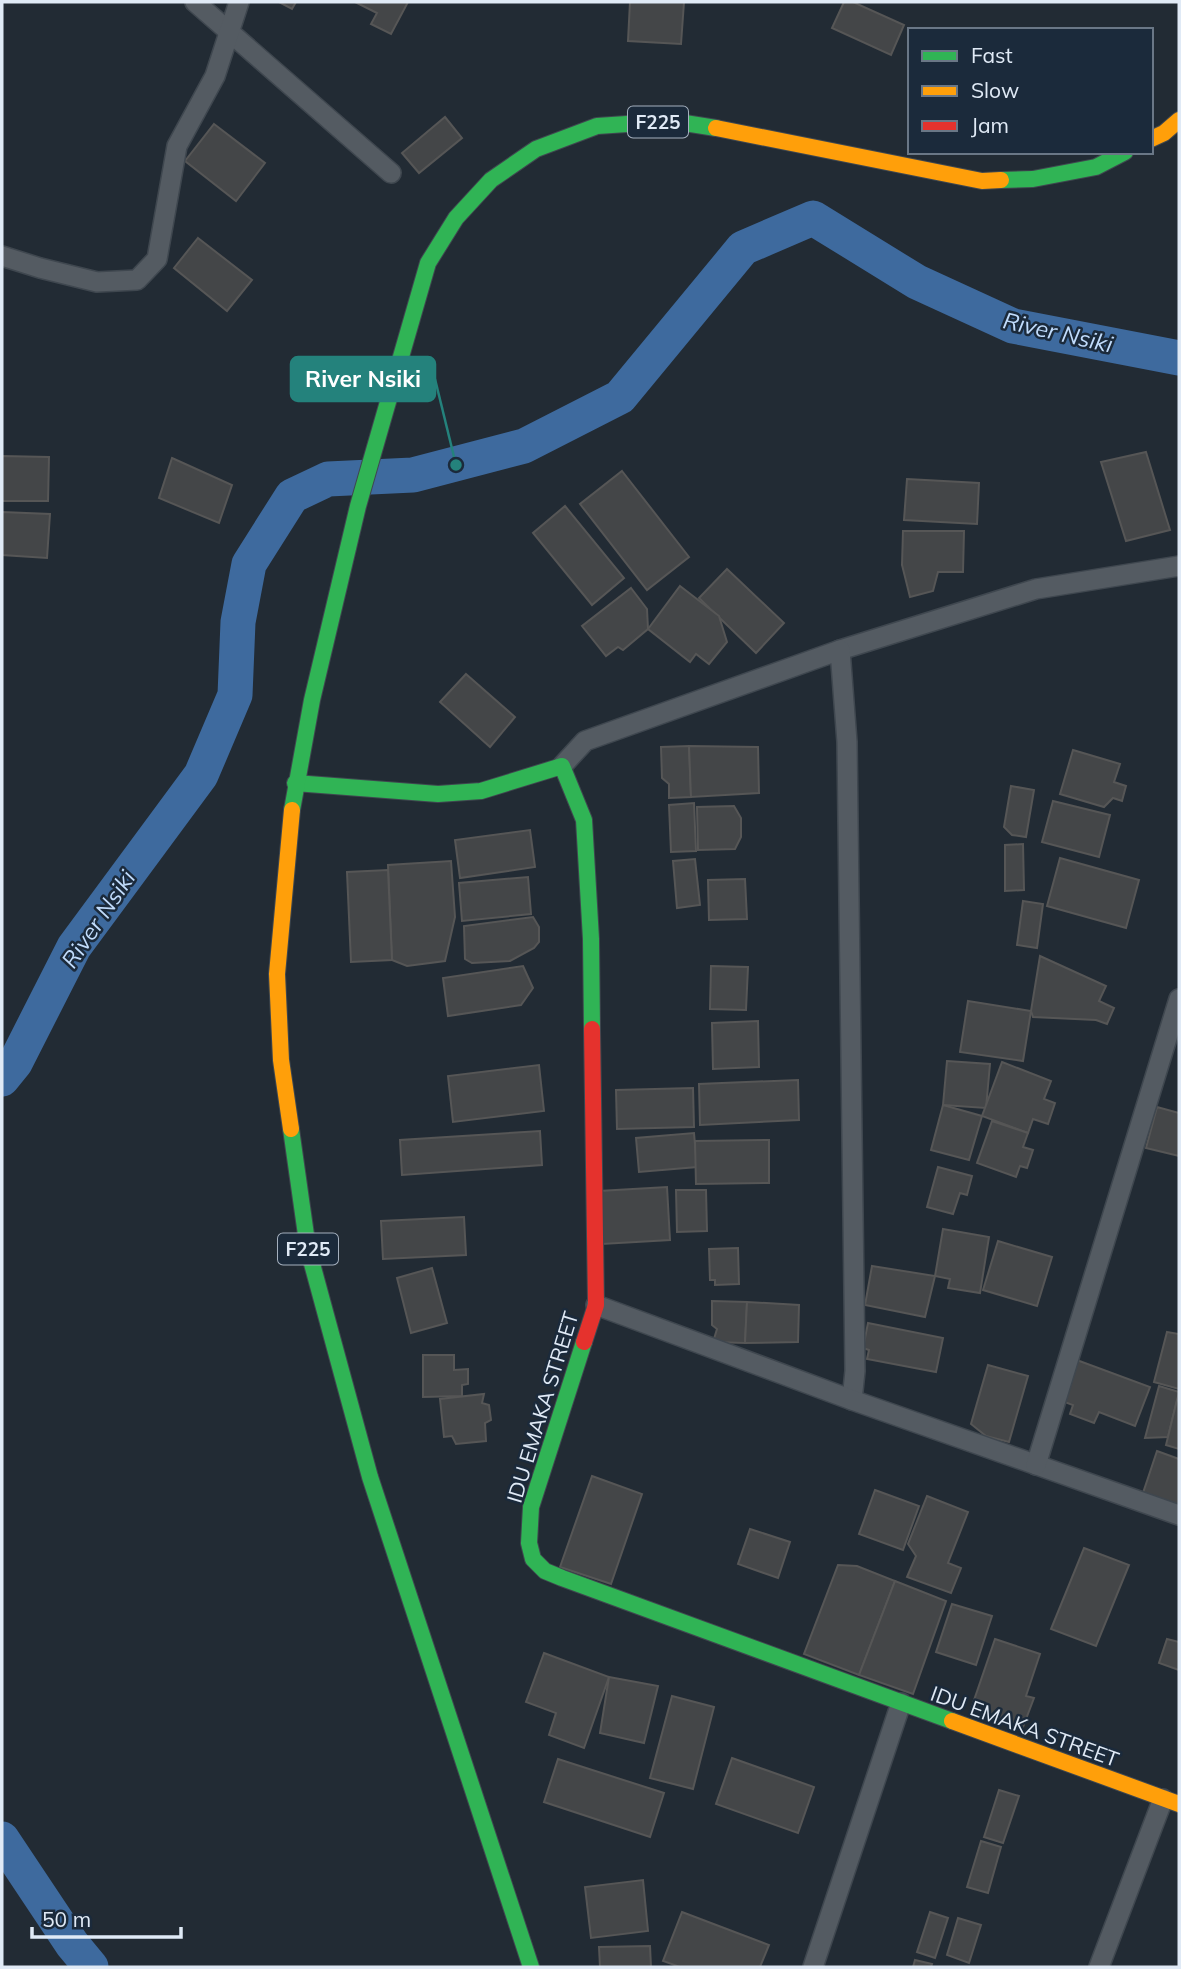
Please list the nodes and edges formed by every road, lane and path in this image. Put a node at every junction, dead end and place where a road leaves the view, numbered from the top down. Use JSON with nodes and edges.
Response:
{"nodes":[{"id":1,"x":195,"y":2,"type":"edge"},
{"id":2,"x":239,"y":2,"type":"edge"},
{"id":3,"x":230,"y":31,"type":"junction"},
{"id":4,"x":1179,"y":120,"type":"edge"},
{"id":5,"x":1153,"y":138,"type":"edge"},
{"id":6,"x":1121,"y":154,"type":"edge"},
{"id":7,"x":391,"y":173,"type":"dead end"},
{"id":8,"x":2,"y":256,"type":"edge"},
{"id":9,"x":1179,"y":566,"type":"edge"},
{"id":10,"x":840,"y":650,"type":"junction"},
{"id":11,"x":562,"y":766,"type":"junction"},
{"id":12,"x":295,"y":783,"type":"junction"},
{"id":13,"x":1179,"y":999,"type":"edge"},
{"id":14,"x":596,"y":1305,"type":"junction"},
{"id":15,"x":852,"y":1400,"type":"junction"},
{"id":16,"x":1036,"y":1465,"type":"junction"},
{"id":17,"x":1179,"y":1515,"type":"edge"},
{"id":18,"x":901,"y":1703,"type":"junction"},
{"id":19,"x":1171,"y":1802,"type":"edge"},
{"id":20,"x":531,"y":1967,"type":"edge"},
{"id":21,"x":813,"y":1967,"type":"edge"},
{"id":22,"x":1099,"y":1967,"type":"edge"}],
"edges":[{"from":1,"to":3,"type":"street"},
{"from":2,"to":3,"type":"street"},
{"from":3,"to":7,"type":"street"},
{"from":3,"to":8,"type":"street"},
{"from":4,"to":5,"type":"main road"},
{"from":6,"to":12,"type":"main road","number":"F225"},
{"from":9,"to":10,"type":"street"},
{"from":10,"to":11,"type":"street"},
{"from":10,"to":15,"type":"street"},
{"from":11,"to":12,"type":"main road"},
{"from":11,"to":14,"type":"main road","name":"IDU EMAKA STREET"},
{"from":12,"to":20,"type":"main road","number":"F225"},
{"from":13,"to":16,"type":"street"},
{"from":14,"to":15,"type":"street"},
{"from":14,"to":18,"type":"main road","name":"IDU EMAKA STREET"},
{"from":15,"to":16,"type":"street"},
{"from":16,"to":17,"type":"street"},
{"from":18,"to":19,"type":"main road","name":"IDU EMAKA STREET"},
{"from":18,"to":21,"type":"street"},
{"from":19,"to":22,"type":"street"}]}
